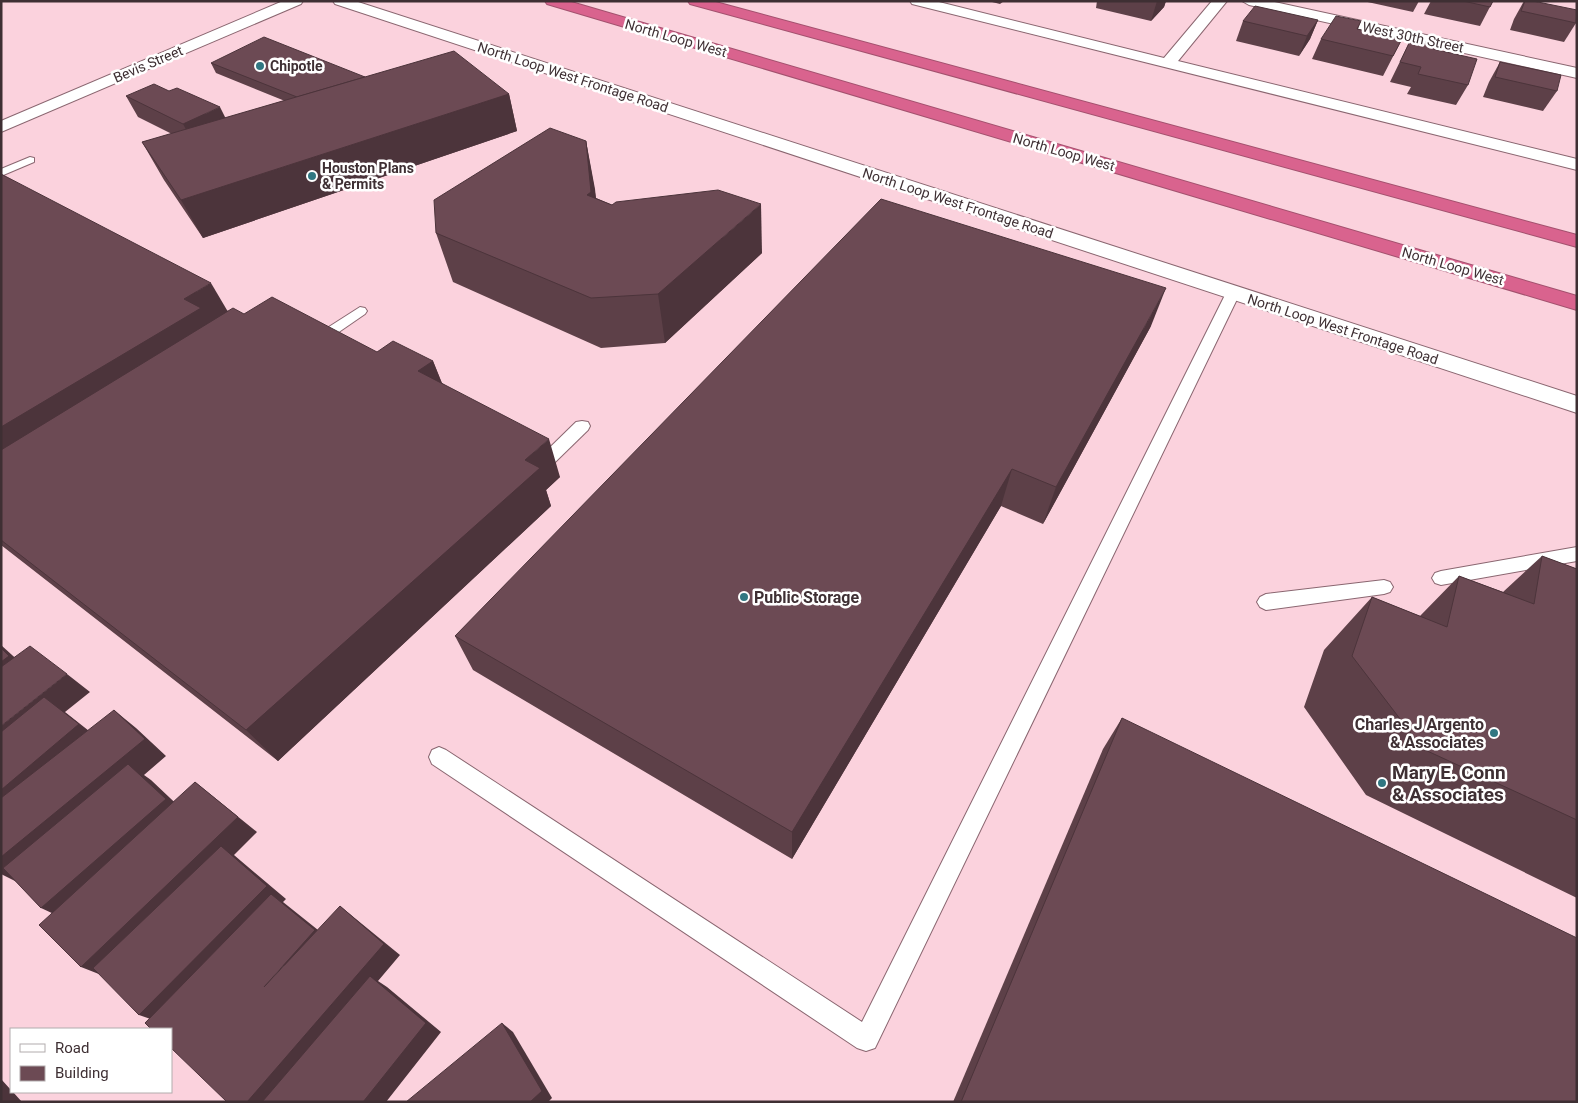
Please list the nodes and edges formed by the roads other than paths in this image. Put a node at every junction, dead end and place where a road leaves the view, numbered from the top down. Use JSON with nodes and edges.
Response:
{"nodes":[{"id":1,"x":296,"y":1,"type":"edge"},
{"id":2,"x":340,"y":1,"type":"edge"},
{"id":3,"x":552,"y":1,"type":"edge"},
{"id":4,"x":696,"y":1,"type":"edge"},
{"id":5,"x":917,"y":1,"type":"edge"},
{"id":6,"x":1220,"y":1,"type":"edge"},
{"id":7,"x":1249,"y":1,"type":"edge"},
{"id":8,"x":1168,"y":63,"type":"junction"},
{"id":9,"x":1577,"y":73,"type":"edge"},
{"id":10,"x":1,"y":128,"type":"edge"},
{"id":11,"x":30,"y":160,"type":"dead end"},
{"id":12,"x":1577,"y":165,"type":"edge"},
{"id":13,"x":1,"y":173,"type":"edge"},
{"id":14,"x":1577,"y":241,"type":"edge"},
{"id":15,"x":1233,"y":293,"type":"junction"},
{"id":16,"x":1577,"y":303,"type":"edge"},
{"id":17,"x":360,"y":311,"type":"dead end"},
{"id":18,"x":310,"y":345,"type":"edge"},
{"id":19,"x":1577,"y":405,"type":"edge"},
{"id":20,"x":582,"y":426,"type":"dead end"},
{"id":21,"x":541,"y":466,"type":"edge"},
{"id":22,"x":1577,"y":554,"type":"edge"},
{"id":23,"x":1441,"y":578,"type":"dead end"},
{"id":24,"x":1384,"y":587,"type":"dead end"},
{"id":25,"x":1266,"y":602,"type":"dead end"},
{"id":26,"x":439,"y":757,"type":"dead end"}],
"edges":[{"from":1,"to":10,"type":"main road","name":"Bevis Street"},
{"from":2,"to":15,"type":"main road","name":"North Loop West Frontage Road"},
{"from":3,"to":16,"type":"highway","name":"North Loop West"},
{"from":4,"to":14,"type":"highway"},
{"from":5,"to":8,"type":"main road"},
{"from":6,"to":8,"type":"main road"},
{"from":7,"to":9,"type":"main road","name":"West 30th Street"},
{"from":8,"to":12,"type":"main road"},
{"from":11,"to":13,"type":"lane"},
{"from":15,"to":19,"type":"main road","name":"North Loop West Frontage Road"},
{"from":15,"to":26,"type":"lane"},
{"from":17,"to":18,"type":"lane"},
{"from":20,"to":21,"type":"lane"},
{"from":22,"to":23,"type":"lane"},
{"from":24,"to":25,"type":"lane"}]}
